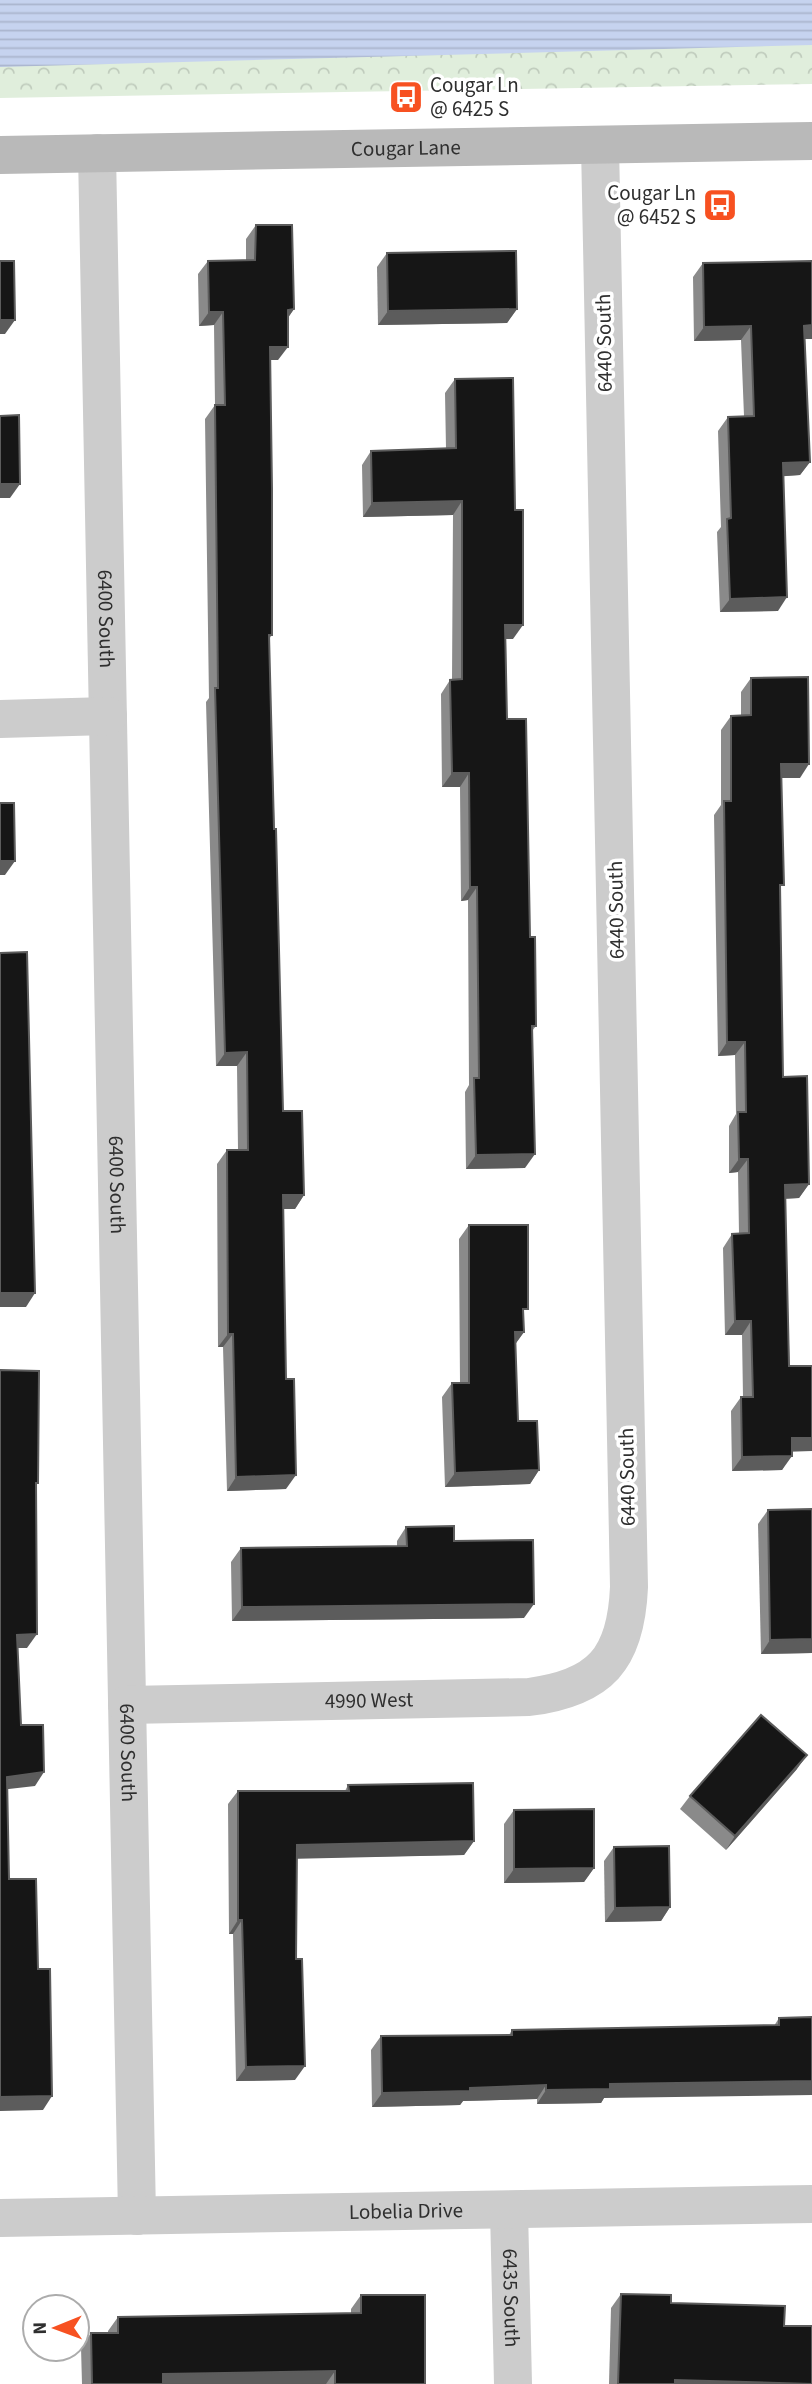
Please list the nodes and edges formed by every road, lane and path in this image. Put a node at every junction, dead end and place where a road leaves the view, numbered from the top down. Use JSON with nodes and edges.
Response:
{"nodes":[{"id":1,"x":812,"y":141,"type":"edge"},
{"id":2,"x":600,"y":145,"type":"junction"},
{"id":3,"x":97,"y":153,"type":"junction"},
{"id":4,"x":0,"y":155,"type":"edge"},
{"id":5,"x":108,"y":716,"type":"junction"},
{"id":6,"x":0,"y":719,"type":"edge"},
{"id":7,"x":603,"y":1668,"type":"joint"},
{"id":8,"x":127,"y":1705,"type":"junction"},
{"id":9,"x":812,"y":2204,"type":"edge"},
{"id":10,"x":509,"y":2210,"type":"junction"},
{"id":11,"x":137,"y":2216,"type":"junction"},
{"id":12,"x":0,"y":2218,"type":"edge"},
{"id":13,"x":513,"y":2384,"type":"edge"}],
"edges":[{"from":1,"to":2,"type":"main road","name":"Cougar Lane"},
{"from":2,"to":3,"type":"main road","name":"Cougar Lane"},
{"from":2,"to":7,"type":"street","name":"6440 South"},
{"from":3,"to":4,"type":"main road","name":"Cougar Lane"},
{"from":3,"to":5,"type":"street","name":"6400 South"},
{"from":5,"to":6,"type":"street"},
{"from":5,"to":8,"type":"street","name":"6400 South"},
{"from":7,"to":8,"type":"street","name":"4990 West"},
{"from":8,"to":11,"type":"street","name":"6400 South"},
{"from":9,"to":10,"type":"street","name":"Lobelia Drive"},
{"from":10,"to":11,"type":"street","name":"Lobelia Drive"},
{"from":10,"to":13,"type":"street","name":"6435 South"},
{"from":11,"to":12,"type":"street","name":"Lobelia Drive"}]}
